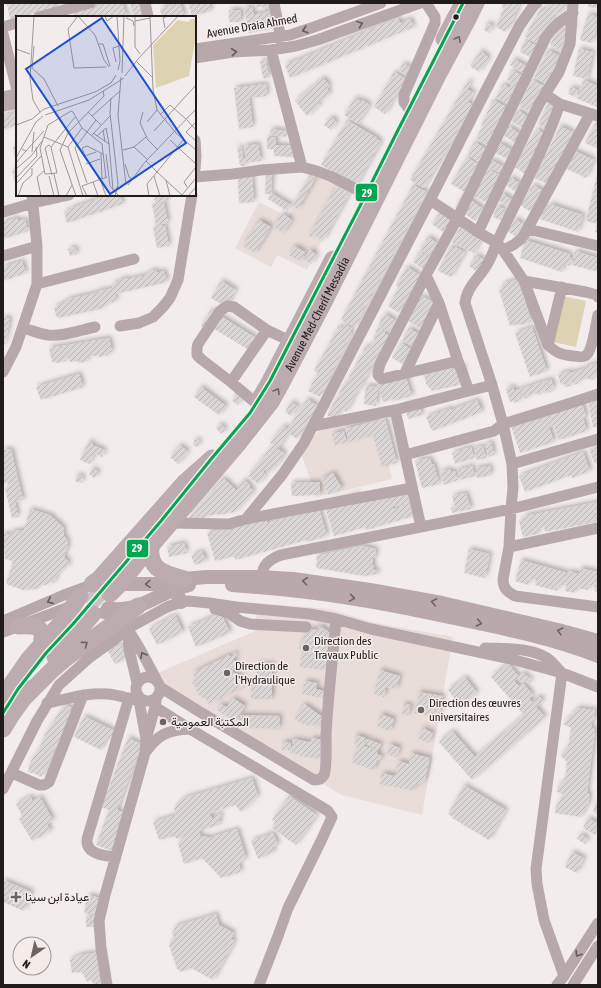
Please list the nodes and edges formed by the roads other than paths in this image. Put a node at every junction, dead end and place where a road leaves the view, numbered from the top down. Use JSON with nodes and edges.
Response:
{"nodes":[{"id":1,"x":90,"y":3,"type":"edge"},
{"id":2,"x":144,"y":3,"type":"edge"},
{"id":3,"x":274,"y":3,"type":"edge"},
{"id":4,"x":381,"y":3,"type":"edge"},
{"id":5,"x":420,"y":3,"type":"edge"},
{"id":6,"x":426,"y":3,"type":"edge"},
{"id":7,"x":463,"y":3,"type":"edge"},
{"id":8,"x":476,"y":3,"type":"edge"},
{"id":9,"x":537,"y":3,"type":"edge"},
{"id":10,"x":573,"y":8,"type":"edge"},
{"id":11,"x":58,"y":11,"type":"edge"},
{"id":12,"x":42,"y":16,"type":"edge"},
{"id":13,"x":148,"y":16,"type":"edge"},
{"id":14,"x":16,"y":23,"type":"edge"},
{"id":15,"x":3,"y":27,"type":"edge"},
{"id":16,"x":3,"y":34,"type":"edge"},
{"id":17,"x":280,"y":37,"type":"junction"},
{"id":18,"x":283,"y":48,"type":"junction"},
{"id":19,"x":196,"y":49,"type":"edge"},
{"id":20,"x":5,"y":50,"type":"edge"},
{"id":21,"x":271,"y":50,"type":"junction"},
{"id":22,"x":196,"y":58,"type":"edge"},
{"id":23,"x":16,"y":87,"type":"edge"},
{"id":24,"x":16,"y":94,"type":"edge"},
{"id":25,"x":545,"y":94,"type":"junction"},
{"id":26,"x":3,"y":97,"type":"edge"},
{"id":27,"x":16,"y":103,"type":"edge"},
{"id":28,"x":560,"y":104,"type":"junction"},
{"id":29,"x":3,"y":106,"type":"edge"},
{"id":30,"x":409,"y":109,"type":"junction"},
{"id":31,"x":594,"y":115,"type":"edge"},
{"id":32,"x":302,"y":167,"type":"junction"},
{"id":33,"x":196,"y":177,"type":"edge"},
{"id":34,"x":366,"y":194,"type":"junction"},
{"id":35,"x":60,"y":196,"type":"edge"},
{"id":36,"x":192,"y":196,"type":"edge"},
{"id":37,"x":32,"y":199,"type":"edge"},
{"id":38,"x":430,"y":200,"type":"junction"},
{"id":39,"x":3,"y":212,"type":"edge"},
{"id":40,"x":457,"y":219,"type":"junction"},
{"id":41,"x":528,"y":229,"type":"junction"},
{"id":42,"x":478,"y":232,"type":"junction"},
{"id":43,"x":37,"y":246,"type":"junction"},
{"id":44,"x":500,"y":246,"type":"junction"},
{"id":45,"x":598,"y":246,"type":"edge"},
{"id":46,"x":3,"y":256,"type":"edge"},
{"id":47,"x":134,"y":259,"type":"dead end"},
{"id":48,"x":426,"y":275,"type":"junction"},
{"id":49,"x":524,"y":281,"type":"junction"},
{"id":50,"x":38,"y":284,"type":"junction"},
{"id":51,"x":562,"y":288,"type":"junction"},
{"id":52,"x":598,"y":297,"type":"edge"},
{"id":53,"x":439,"y":303,"type":"junction"},
{"id":54,"x":598,"y":315,"type":"edge"},
{"id":55,"x":120,"y":326,"type":"dead end"},
{"id":56,"x":95,"y":327,"type":"dead end"},
{"id":57,"x":23,"y":328,"type":"junction"},
{"id":58,"x":267,"y":330,"type":"junction"},
{"id":59,"x":290,"y":341,"type":"junction"},
{"id":60,"x":548,"y":345,"type":"junction"},
{"id":61,"x":458,"y":361,"type":"junction"},
{"id":62,"x":3,"y":372,"type":"edge"},
{"id":63,"x":404,"y":373,"type":"junction"},
{"id":64,"x":231,"y":382,"type":"junction"},
{"id":65,"x":492,"y":386,"type":"junction"},
{"id":66,"x":469,"y":391,"type":"junction"},
{"id":67,"x":598,"y":394,"type":"edge"},
{"id":68,"x":256,"y":404,"type":"junction"},
{"id":69,"x":395,"y":410,"type":"junction"},
{"id":70,"x":503,"y":424,"type":"junction"},
{"id":71,"x":313,"y":426,"type":"junction"},
{"id":72,"x":598,"y":439,"type":"edge"},
{"id":73,"x":406,"y":455,"type":"junction"},
{"id":74,"x":512,"y":464,"type":"junction"},
{"id":75,"x":598,"y":487,"type":"edge"},
{"id":76,"x":412,"y":488,"type":"junction"},
{"id":77,"x":511,"y":509,"type":"junction"},
{"id":78,"x":246,"y":519,"type":"junction"},
{"id":79,"x":171,"y":523,"type":"junction"},
{"id":80,"x":421,"y":527,"type":"junction"},
{"id":81,"x":598,"y":528,"type":"edge"},
{"id":82,"x":151,"y":546,"type":"junction"},
{"id":83,"x":509,"y":548,"type":"junction"},
{"id":84,"x":260,"y":582,"type":"junction"},
{"id":85,"x":178,"y":594,"type":"junction"},
{"id":86,"x":102,"y":602,"type":"junction"},
{"id":87,"x":138,"y":606,"type":"joint"},
{"id":88,"x":236,"y":607,"type":"junction"},
{"id":89,"x":598,"y":607,"type":"edge"},
{"id":90,"x":265,"y":610,"type":"junction"},
{"id":91,"x":336,"y":619,"type":"junction"},
{"id":92,"x":73,"y":624,"type":"tunnel mouth"},
{"id":93,"x":250,"y":624,"type":"junction"},
{"id":94,"x":8,"y":626,"type":"edge"},
{"id":95,"x":306,"y":628,"type":"dead end"},
{"id":96,"x":598,"y":641,"type":"edge"},
{"id":97,"x":41,"y":645,"type":"junction"},
{"id":98,"x":598,"y":656,"type":"edge"},
{"id":99,"x":562,"y":673,"type":"junction"},
{"id":100,"x":138,"y":683,"type":"junction"},
{"id":101,"x":158,"y":683,"type":"junction"},
{"id":102,"x":598,"y":687,"type":"edge"},
{"id":103,"x":83,"y":695,"type":"junction"},
{"id":104,"x":3,"y":696,"type":"edge"},
{"id":105,"x":24,"y":698,"type":"junction"},
{"id":106,"x":135,"y":698,"type":"junction"},
{"id":107,"x":156,"y":702,"type":"junction"},
{"id":108,"x":47,"y":704,"type":"junction"},
{"id":109,"x":3,"y":713,"type":"edge"},
{"id":110,"x":3,"y":729,"type":"edge"},
{"id":111,"x":190,"y":729,"type":"junction"},
{"id":112,"x":146,"y":739,"type":"junction"},
{"id":113,"x":145,"y":753,"type":"junction"},
{"id":114,"x":12,"y":773,"type":"junction"},
{"id":115,"x":3,"y":789,"type":"edge"},
{"id":116,"x":116,"y":857,"type":"junction"},
{"id":117,"x":598,"y":923,"type":"edge"},
{"id":118,"x":598,"y":946,"type":"edge"},
{"id":119,"x":564,"y":976,"type":"junction"},
{"id":120,"x":107,"y":985,"type":"edge"},
{"id":121,"x":259,"y":985,"type":"edge"},
{"id":122,"x":557,"y":985,"type":"edge"},
{"id":123,"x":573,"y":985,"type":"edge"}],
"edges":[{"from":1,"to":11,"type":"street"},
{"from":2,"to":13,"type":"street"},
{"from":3,"to":17,"type":"street"},
{"from":4,"to":17,"type":"street","name":"Avenue Draia Ahmed","one_way":true},
{"from":18,"to":5,"type":"street","name":"Avenue Draia Ahmed","one_way":true},
{"from":6,"to":30,"type":"street"},
{"from":7,"to":30,"type":"highway","name":"Avenue Med-Cherif Messadia"},
{"from":79,"to":8,"type":"highway","name":"Avenue Med-Cherif Messadia","one_way":true},
{"from":9,"to":38,"type":"street"},
{"from":10,"to":25,"type":"street"},
{"from":10,"to":40,"type":"street"},
{"from":11,"to":12,"type":"street"},
{"from":14,"to":15,"type":"street"},
{"from":16,"to":20,"type":"street"},
{"from":17,"to":18,"type":"street"},
{"from":17,"to":19,"type":"street","name":"Avenue Draia Ahmed"},
{"from":18,"to":21,"type":"street","name":"Avenue Draia Ahmed"},
{"from":20,"to":23,"type":"street"},
{"from":22,"to":21,"type":"street","name":"Avenue Draia Ahmed","one_way":true},
{"from":21,"to":32,"type":"street"},
{"from":24,"to":26,"type":"street"},
{"from":25,"to":28,"type":"street"},
{"from":25,"to":42,"type":"street"},
{"from":27,"to":29,"type":"street"},
{"from":28,"to":31,"type":"street"},
{"from":28,"to":44,"type":"street"},
{"from":30,"to":34,"type":"highway","name":"Avenue Med-Cherif Messadia"},
{"from":31,"to":41,"type":"street"},
{"from":32,"to":33,"type":"street"},
{"from":32,"to":34,"type":"street"},
{"from":34,"to":59,"type":"highway","name":"Avenue Med-Cherif Messadia"},
{"from":35,"to":37,"type":"street"},
{"from":36,"to":55,"type":"street"},
{"from":37,"to":39,"type":"street"},
{"from":37,"to":43,"type":"street"},
{"from":38,"to":40,"type":"street"},
{"from":38,"to":71,"type":"street"},
{"from":40,"to":42,"type":"street"},
{"from":40,"to":48,"type":"street"},
{"from":41,"to":44,"type":"street"},
{"from":41,"to":45,"type":"street"},
{"from":42,"to":44,"type":"street"},
{"from":43,"to":46,"type":"street"},
{"from":43,"to":50,"type":"street"},
{"from":44,"to":49,"type":"street"},
{"from":44,"to":65,"type":"street"},
{"from":47,"to":50,"type":"street"},
{"from":48,"to":53,"type":"street"},
{"from":48,"to":63,"type":"street"},
{"from":49,"to":51,"type":"street"},
{"from":49,"to":60,"type":"street"},
{"from":50,"to":57,"type":"street"},
{"from":51,"to":52,"type":"street"},
{"from":51,"to":60,"type":"street"},
{"from":53,"to":61,"type":"street"},
{"from":53,"to":63,"type":"street"},
{"from":54,"to":60,"type":"street"},
{"from":56,"to":57,"type":"street"},
{"from":57,"to":62,"type":"street"},
{"from":58,"to":59,"type":"street"},
{"from":58,"to":64,"type":"street"},
{"from":58,"to":64,"type":"street"},
{"from":59,"to":68,"type":"highway","name":"Avenue Med-Cherif Messadia"},
{"from":61,"to":63,"type":"street"},
{"from":61,"to":66,"type":"street"},
{"from":64,"to":68,"type":"street"},
{"from":65,"to":66,"type":"street"},
{"from":65,"to":70,"type":"street"},
{"from":66,"to":69,"type":"street"},
{"from":67,"to":70,"type":"street"},
{"from":68,"to":86,"type":"highway","name":"Avenue Med-Cherif Messadia"},
{"from":69,"to":71,"type":"street"},
{"from":69,"to":73,"type":"street"},
{"from":70,"to":73,"type":"street"},
{"from":70,"to":74,"type":"street"},
{"from":71,"to":78,"type":"street"},
{"from":72,"to":74,"type":"street"},
{"from":73,"to":76,"type":"street"},
{"from":74,"to":77,"type":"street"},
{"from":75,"to":77,"type":"street"},
{"from":76,"to":78,"type":"street"},
{"from":76,"to":80,"type":"street"},
{"from":77,"to":80,"type":"street"},
{"from":77,"to":83,"type":"street"},
{"from":78,"to":79,"type":"street"},
{"from":79,"to":82,"type":"highway","name":"Avenue Med-Cherif Messadia"},
{"from":80,"to":84,"type":"street"},
{"from":81,"to":83,"type":"street"},
{"from":82,"to":85,"type":"highway"},
{"from":82,"to":86,"type":"highway","name":"Avenue Med-Cherif Messadia"},
{"from":83,"to":89,"type":"street"},
{"from":84,"to":85,"type":"main road"},
{"from":96,"to":84,"type":"main road","one_way":true},
{"from":84,"to":98,"type":"main road","one_way":true},
{"from":85,"to":86,"type":"main road","one_way":true},
{"from":85,"to":86,"type":"street"},
{"from":85,"to":87,"type":"main road"},
{"from":85,"to":88,"type":"street"},
{"from":85,"to":93,"type":"street"},
{"from":86,"to":87,"type":"highway"},
{"from":86,"to":94,"type":"street"},
{"from":86,"to":94,"type":"street","one_way":true},
{"from":86,"to":97,"type":"highway"},
{"from":86,"to":100,"type":"street"},
{"from":101,"to":86,"type":"street","one_way":true},
{"from":86,"to":105,"type":"highway","name":"Avenue Med-Cherif Messadia"},
{"from":105,"to":86,"type":"highway","one_way":true},
{"from":86,"to":108,"type":"street"},
{"from":88,"to":90,"type":"street"},
{"from":88,"to":93,"type":"street"},
{"from":90,"to":91,"type":"street"},
{"from":90,"to":93,"type":"street"},
{"from":91,"to":99,"type":"street"},
{"from":91,"to":101,"type":"street"},
{"from":92,"to":109,"type":"highway"},
{"from":93,"to":95,"type":"street"},
{"from":94,"to":97,"type":"highway"},
{"from":97,"to":104,"type":"highway"},
{"from":99,"to":102,"type":"street"},
{"from":99,"to":119,"type":"street"},
{"from":100,"to":101,"type":"street"},
{"from":100,"to":106,"type":"street"},
{"from":101,"to":107,"type":"street"},
{"from":103,"to":106,"type":"street"},
{"from":103,"to":108,"type":"street"},
{"from":103,"to":114,"type":"street"},
{"from":105,"to":110,"type":"highway","name":"Avenue Med-Cherif Messadia"},
{"from":106,"to":107,"type":"street"},
{"from":106,"to":112,"type":"street"},
{"from":106,"to":116,"type":"street"},
{"from":107,"to":111,"type":"street"},
{"from":107,"to":112,"type":"street"},
{"from":108,"to":114,"type":"street"},
{"from":111,"to":113,"type":"street"},
{"from":111,"to":121,"type":"street"},
{"from":112,"to":113,"type":"street"},
{"from":113,"to":116,"type":"street"},
{"from":114,"to":115,"type":"street"},
{"from":116,"to":120,"type":"street"},
{"from":117,"to":119,"type":"street","one_way":true},
{"from":118,"to":123,"type":"street"},
{"from":119,"to":122,"type":"street"}]}
